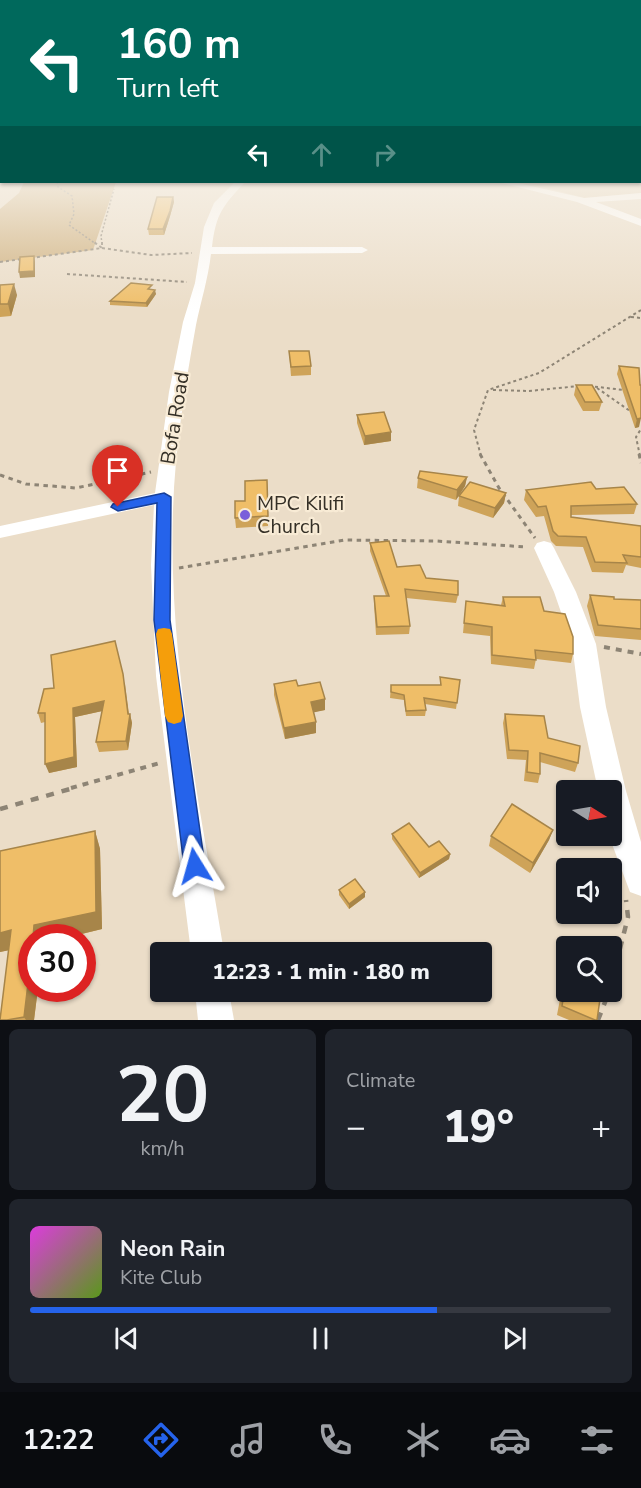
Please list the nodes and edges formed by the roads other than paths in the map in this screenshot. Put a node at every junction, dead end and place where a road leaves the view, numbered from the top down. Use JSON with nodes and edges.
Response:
{"nodes":[{"id":1,"x":212,"y":216,"type":"edge"},
{"id":2,"x":621,"y":216,"type":"edge"},
{"id":3,"x":641,"y":223,"type":"edge"},
{"id":4,"x":362,"y":250,"type":"dead end"},
{"id":5,"x":205,"y":251,"type":"junction"},
{"id":6,"x":164,"y":497,"type":"junction"},
{"id":7,"x":0,"y":532,"type":"edge"},
{"id":8,"x":544,"y":548,"type":"road end"},
{"id":9,"x":610,"y":780,"type":"edge"},
{"id":10,"x":622,"y":834,"type":"edge"},
{"id":11,"x":633,"y":888,"type":"edge"},
{"id":12,"x":206,"y":942,"type":"edge"},
{"id":13,"x":213,"y":1002,"type":"edge"},
{"id":14,"x":216,"y":1020,"type":"edge"}],
"edges":[{"from":1,"to":5,"type":"street","name":"Bofa Road"},
{"from":2,"to":3,"type":"street"},
{"from":4,"to":5,"type":"street"},
{"from":5,"to":6,"type":"street","name":"Bofa Road"},
{"from":6,"to":7,"type":"street"},
{"from":6,"to":12,"type":"street","name":"Bofa Road"},
{"from":8,"to":9,"type":"street"},
{"from":10,"to":11,"type":"street"},
{"from":13,"to":14,"type":"street"}]}
